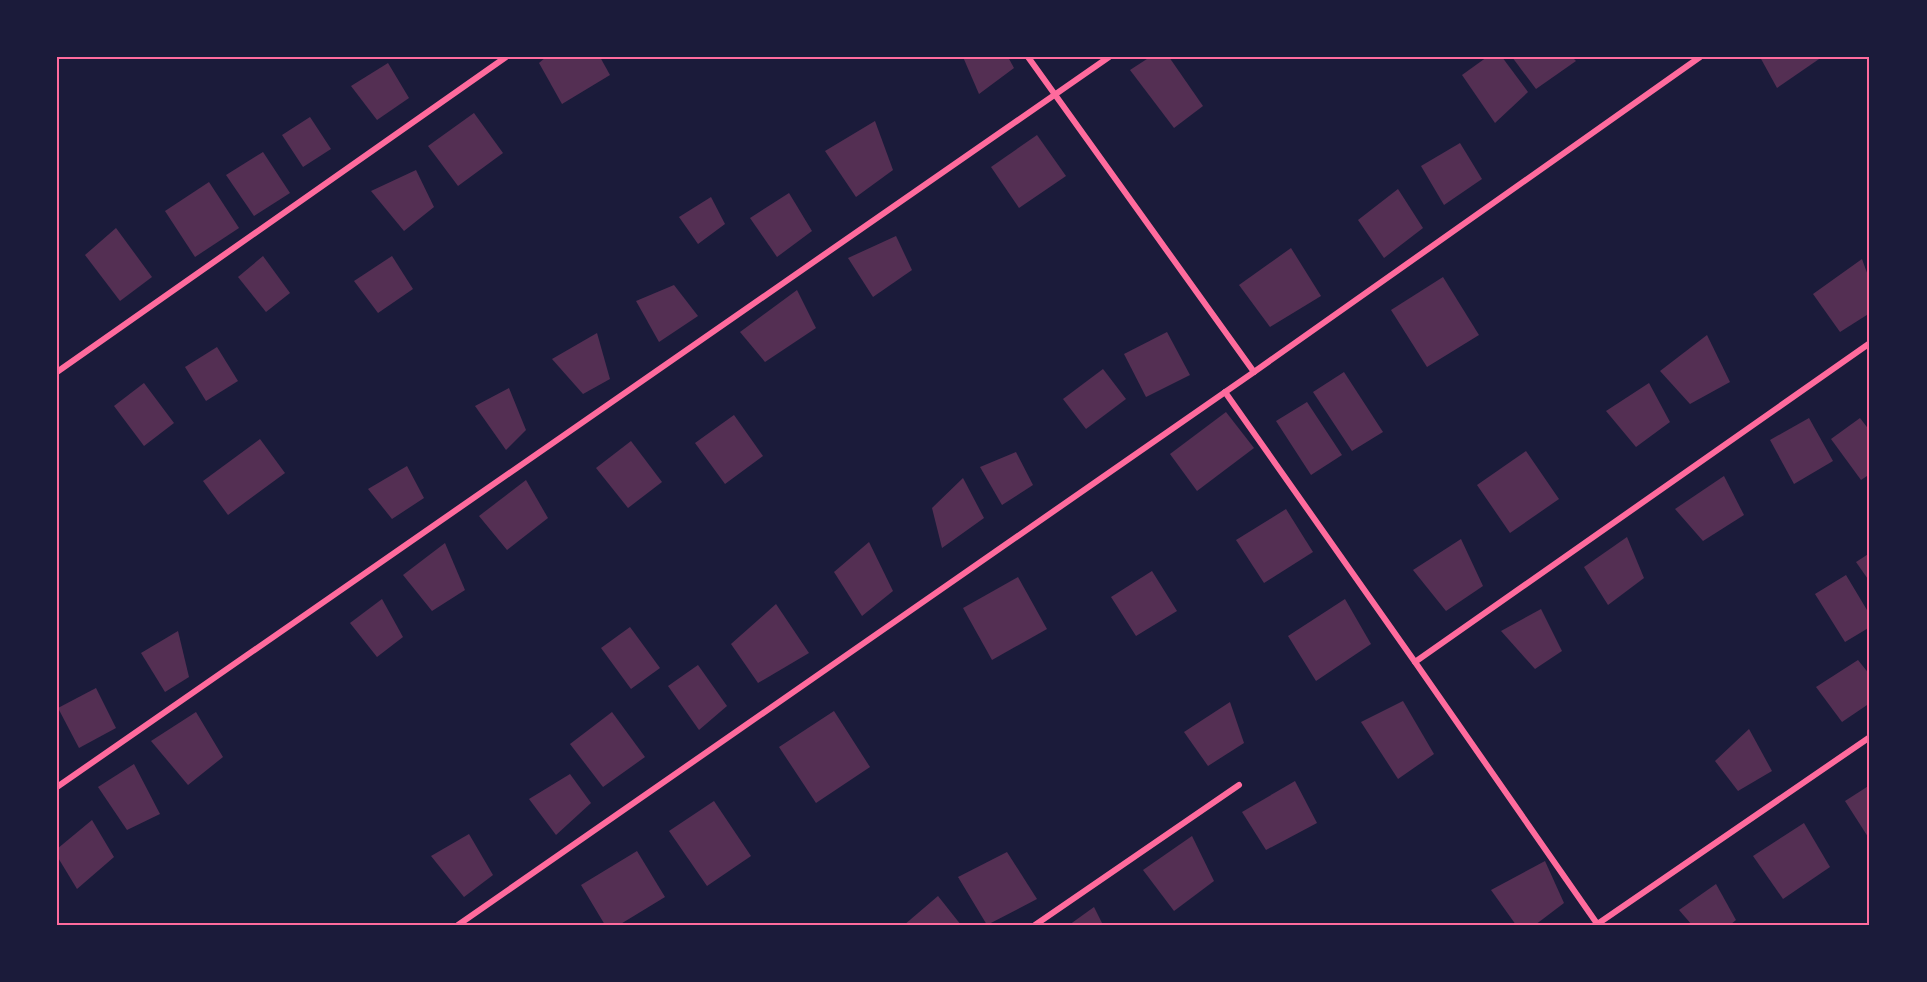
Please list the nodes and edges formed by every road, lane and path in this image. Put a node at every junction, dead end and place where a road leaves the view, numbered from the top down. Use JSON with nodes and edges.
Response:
{"nodes":[{"id":1,"x":506,"y":57,"type":"edge"},
{"id":2,"x":1028,"y":57,"type":"edge"},
{"id":3,"x":1109,"y":57,"type":"edge"},
{"id":4,"x":1700,"y":57,"type":"edge"},
{"id":5,"x":1054,"y":95,"type":"junction"},
{"id":6,"x":1870,"y":343,"type":"edge"},
{"id":7,"x":57,"y":372,"type":"edge"},
{"id":8,"x":1254,"y":372,"type":"junction"},
{"id":9,"x":1225,"y":392,"type":"junction"},
{"id":10,"x":1415,"y":662,"type":"junction"},
{"id":11,"x":1870,"y":737,"type":"edge"},
{"id":12,"x":1239,"y":785,"type":"dead end"},
{"id":13,"x":57,"y":787,"type":"edge"},
{"id":14,"x":458,"y":925,"type":"edge"},
{"id":15,"x":1035,"y":925,"type":"edge"},
{"id":16,"x":1597,"y":925,"type":"edge"}],
"edges":[{"from":1,"to":7,"type":"street"},
{"from":2,"to":5,"type":"street"},
{"from":3,"to":5,"type":"street"},
{"from":4,"to":8,"type":"street"},
{"from":5,"to":8,"type":"street"},
{"from":5,"to":13,"type":"street"},
{"from":6,"to":10,"type":"street"},
{"from":8,"to":9,"type":"street"},
{"from":9,"to":10,"type":"street"},
{"from":9,"to":14,"type":"street"},
{"from":10,"to":16,"type":"street"},
{"from":11,"to":16,"type":"street"},
{"from":12,"to":15,"type":"street"}]}
